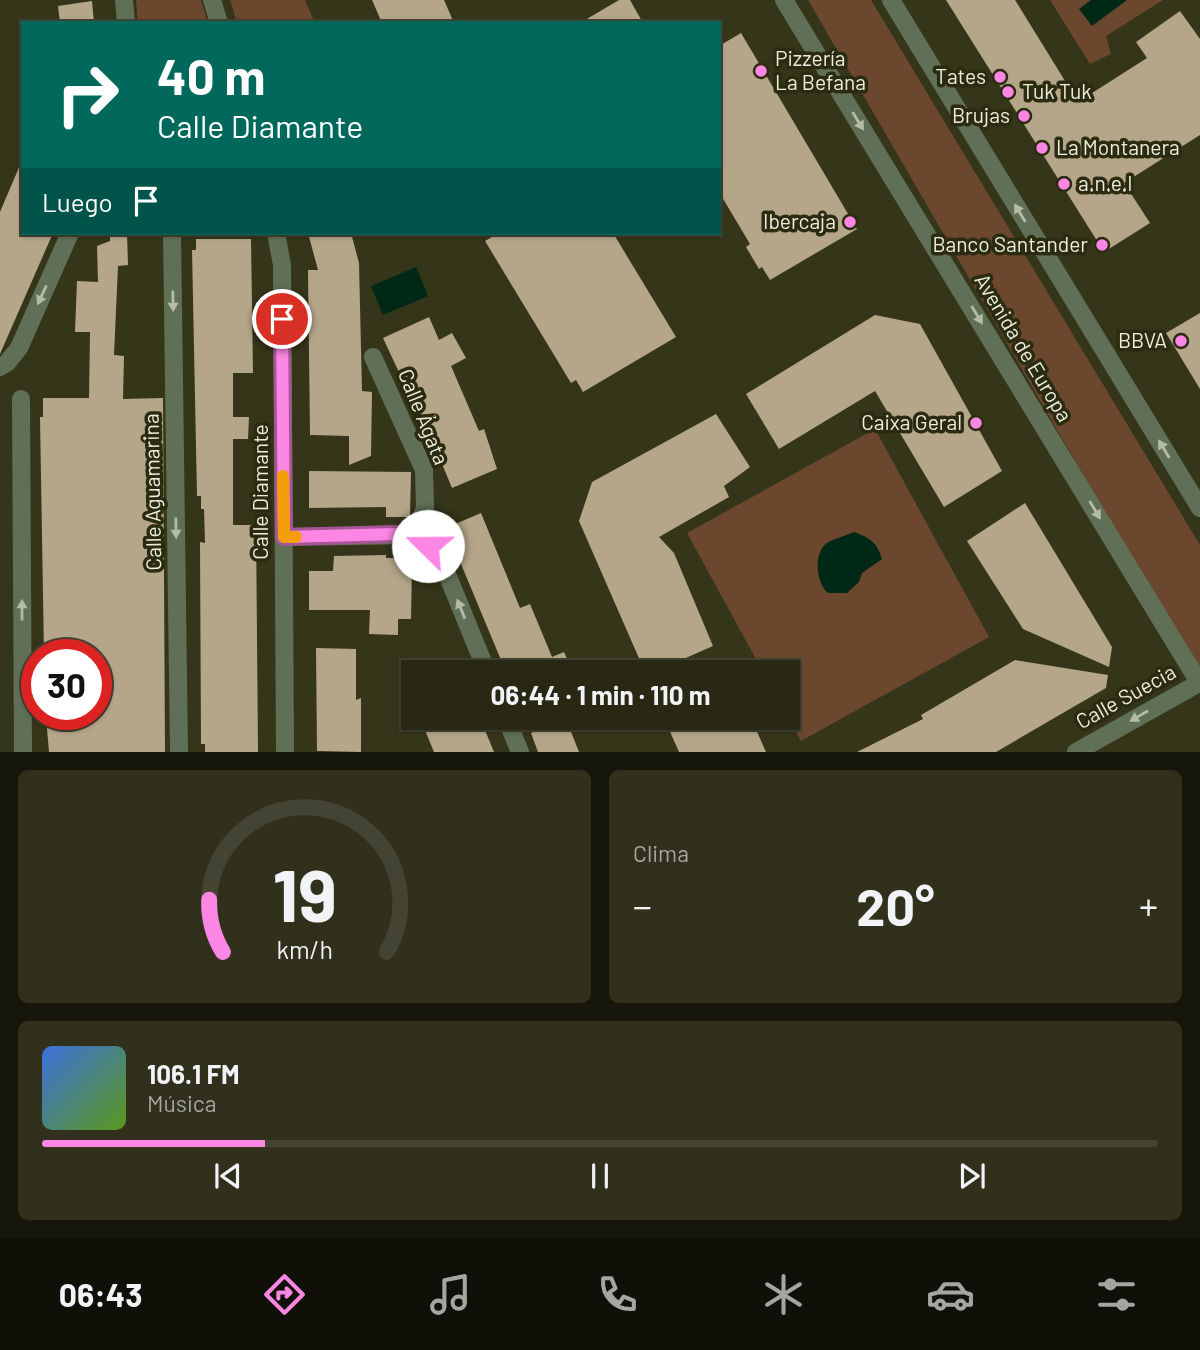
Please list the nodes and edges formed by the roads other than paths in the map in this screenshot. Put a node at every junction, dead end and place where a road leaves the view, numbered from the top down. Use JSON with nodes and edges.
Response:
{"nodes":[{"id":1,"x":124,"y":0,"type":"edge"},
{"id":2,"x":212,"y":0,"type":"edge"},
{"id":3,"x":785,"y":0,"type":"edge"},
{"id":4,"x":891,"y":0,"type":"edge"},
{"id":5,"x":127,"y":21,"type":"edge"},
{"id":6,"x":218,"y":21,"type":"edge"},
{"id":7,"x":69,"y":235,"type":"edge"},
{"id":8,"x":172,"y":235,"type":"edge"},
{"id":9,"x":276,"y":235,"type":"edge"},
{"id":10,"x":373,"y":357,"type":"dead end"},
{"id":11,"x":0,"y":367,"type":"edge"},
{"id":12,"x":21,"y":399,"type":"dead end"},
{"id":13,"x":1200,"y":508,"type":"edge"},
{"id":14,"x":415,"y":535,"type":"junction"},
{"id":15,"x":284,"y":537,"type":"junction"},
{"id":16,"x":482,"y":660,"type":"edge"},
{"id":17,"x":1199,"y":683,"type":"edge"},
{"id":18,"x":511,"y":730,"type":"edge"},
{"id":19,"x":23,"y":751,"type":"edge"},
{"id":20,"x":179,"y":751,"type":"edge"},
{"id":21,"x":285,"y":751,"type":"edge"},
{"id":22,"x":520,"y":751,"type":"edge"},
{"id":23,"x":1076,"y":751,"type":"edge"}],
"edges":[{"from":1,"to":5,"type":"street"},
{"from":2,"to":6,"type":"street"},
{"from":3,"to":17,"type":"street","name":"Avenida de Europa","one_way":true},
{"from":13,"to":4,"type":"street","one_way":true},
{"from":7,"to":11,"type":"street","one_way":true},
{"from":8,"to":20,"type":"street","name":"Calle Aguamarina","one_way":true},
{"from":9,"to":15,"type":"street","name":"Calle Diamante"},
{"from":10,"to":14,"type":"street","name":"Calle Ágata"},
{"from":19,"to":12,"type":"street","one_way":true},
{"from":14,"to":15,"type":"street"},
{"from":16,"to":14,"type":"street","one_way":true},
{"from":15,"to":21,"type":"street","name":"Calle Diamante"},
{"from":17,"to":23,"type":"street","name":"Calle Suecia","one_way":true},
{"from":18,"to":22,"type":"street"}]}
